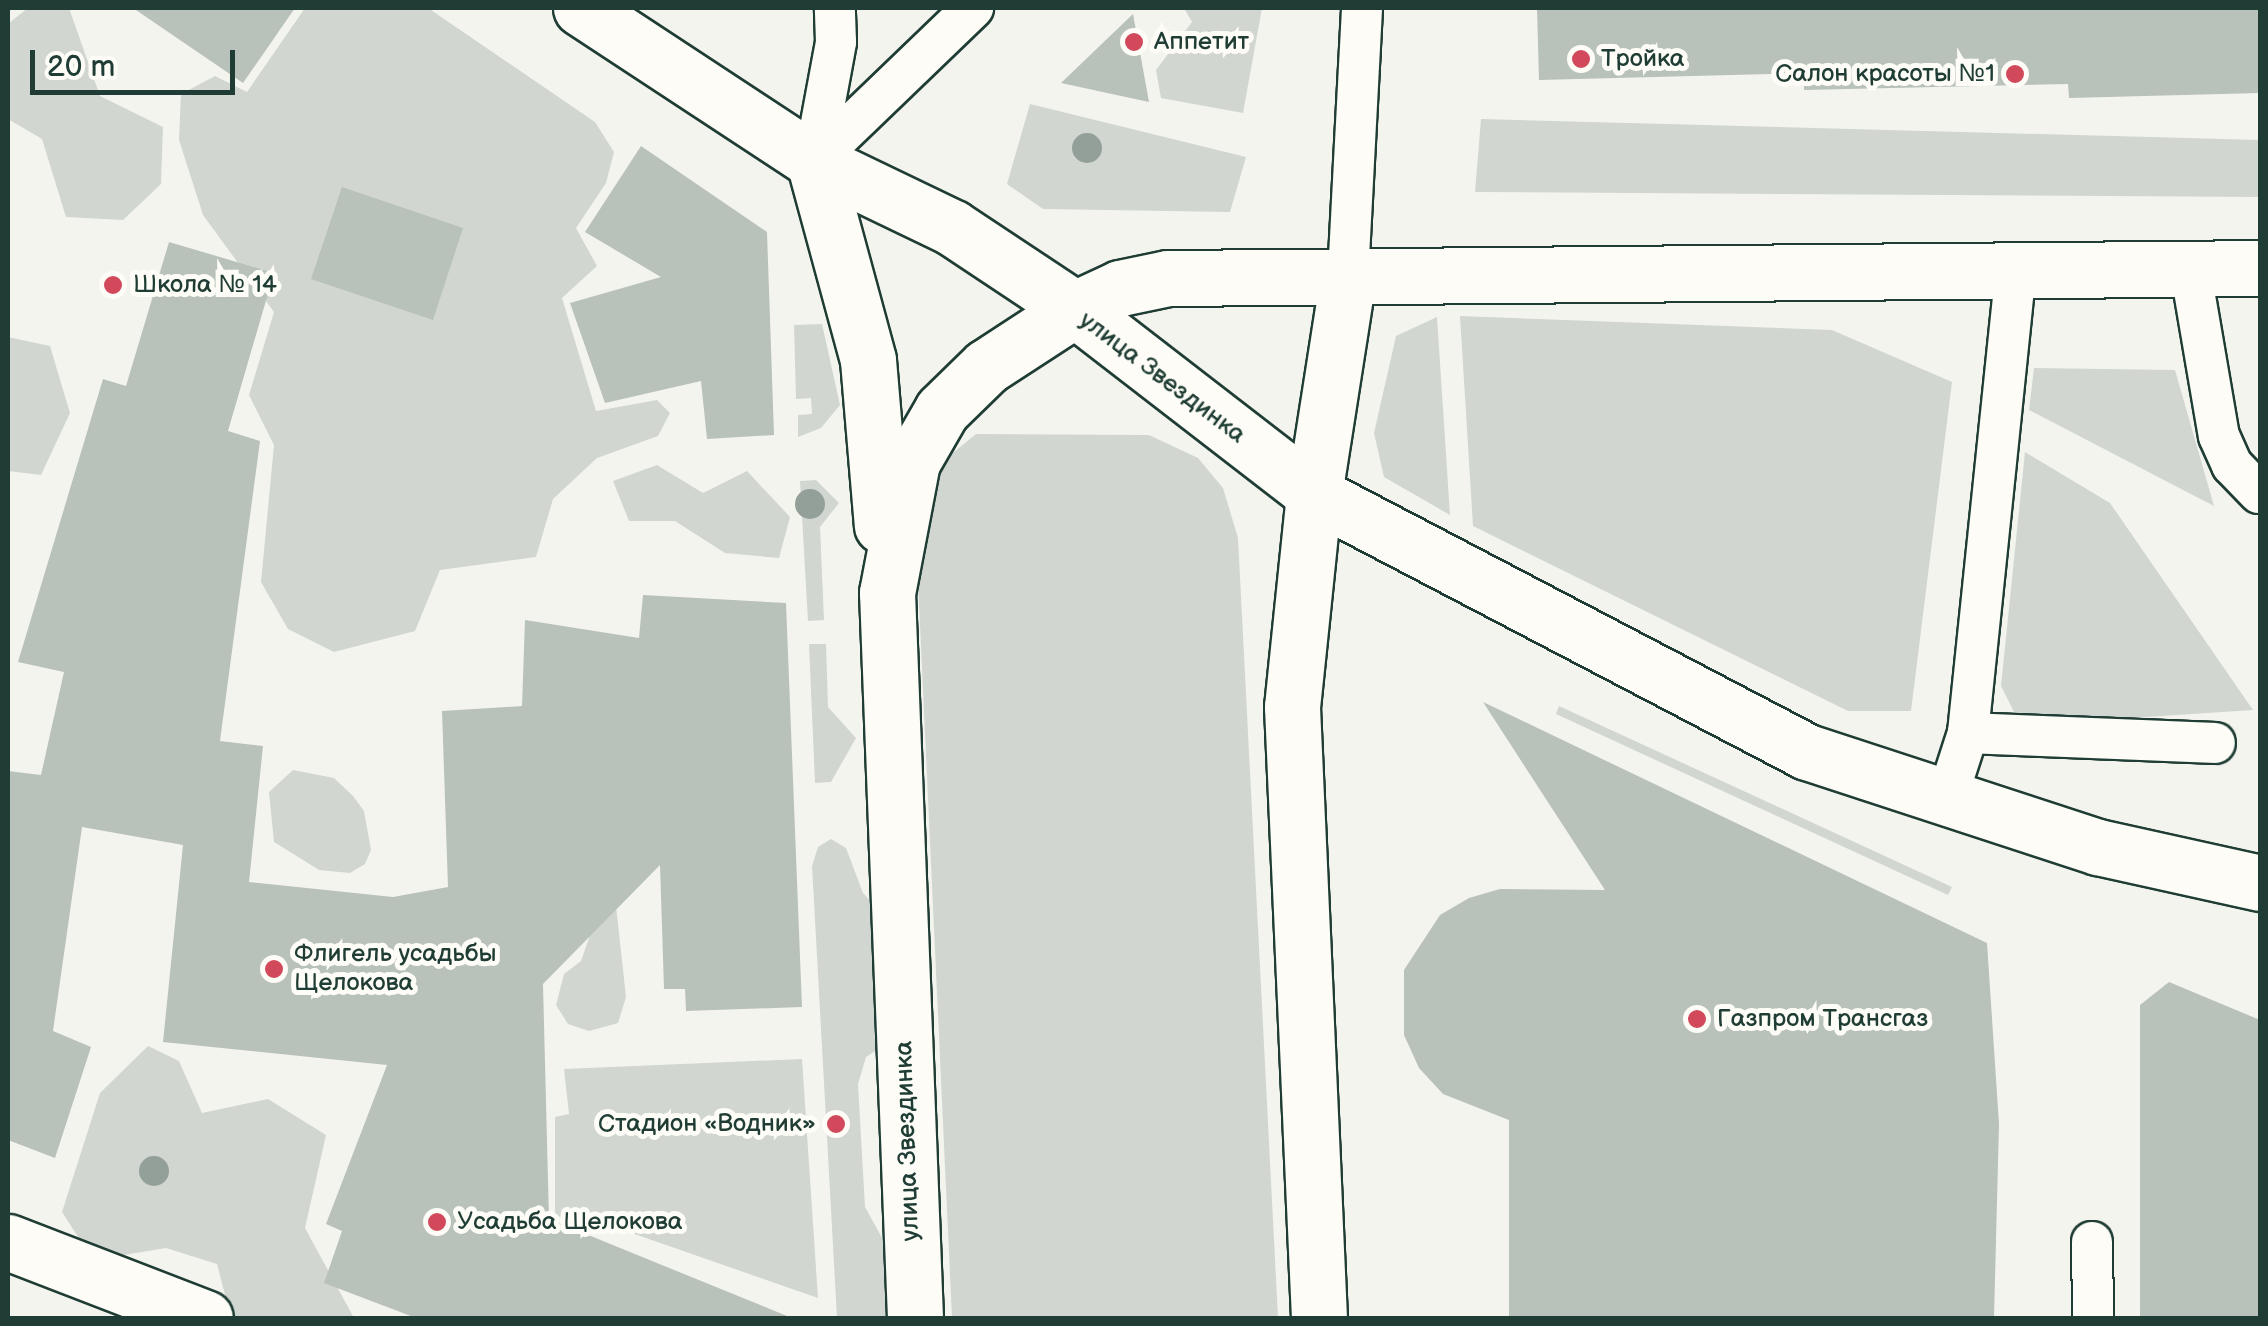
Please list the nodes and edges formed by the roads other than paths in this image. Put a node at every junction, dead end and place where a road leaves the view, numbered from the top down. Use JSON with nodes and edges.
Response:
{"nodes":[{"id":1,"x":582,"y":8,"type":"edge"},
{"id":2,"x":835,"y":8,"type":"edge"},
{"id":3,"x":973,"y":8,"type":"edge"},
{"id":4,"x":1362,"y":8,"type":"edge"},
{"id":5,"x":814,"y":161,"type":"junction"},
{"id":6,"x":2016,"y":266,"type":"junction"},
{"id":7,"x":2190,"y":267,"type":"junction"},
{"id":8,"x":2260,"y":268,"type":"edge"},
{"id":9,"x":1348,"y":276,"type":"junction"},
{"id":10,"x":1076,"y":308,"type":"junction"},
{"id":11,"x":2258,"y":492,"type":"edge"},
{"id":12,"x":1314,"y":494,"type":"junction"},
{"id":13,"x":887,"y":593,"type":"junction"},
{"id":14,"x":1968,"y":733,"type":"junction"},
{"id":15,"x":2215,"y":743,"type":"dead end"},
{"id":16,"x":1946,"y":802,"type":"junction"},
{"id":17,"x":2260,"y":883,"type":"edge"},
{"id":18,"x":8,"y":1242,"type":"edge"},
{"id":19,"x":2092,"y":1242,"type":"dead end"},
{"id":20,"x":206,"y":1318,"type":"edge"},
{"id":21,"x":916,"y":1318,"type":"edge"},
{"id":22,"x":1320,"y":1318,"type":"edge"},
{"id":23,"x":2093,"y":1318,"type":"edge"}],
"edges":[{"from":1,"to":5,"type":"street"},
{"from":2,"to":5,"type":"lane"},
{"from":3,"to":5,"type":"lane"},
{"from":4,"to":9,"type":"lane"},
{"from":5,"to":10,"type":"street"},
{"from":5,"to":13,"type":"street"},
{"from":6,"to":7,"type":"street"},
{"from":6,"to":9,"type":"street"},
{"from":6,"to":14,"type":"lane"},
{"from":7,"to":8,"type":"street"},
{"from":7,"to":11,"type":"lane"},
{"from":9,"to":10,"type":"street"},
{"from":9,"to":12,"type":"street"},
{"from":10,"to":12,"type":"street","name":"улица Звездинка"},
{"from":10,"to":13,"type":"street","name":"улица Звездинка"},
{"from":12,"to":16,"type":"street","name":"улица Звездинка"},
{"from":12,"to":22,"type":"street"},
{"from":13,"to":21,"type":"street","name":"улица Звездинка"},
{"from":14,"to":15,"type":"lane"},
{"from":14,"to":16,"type":"lane"},
{"from":16,"to":17,"type":"street","name":"улица Звездинка"},
{"from":18,"to":20,"type":"street"},
{"from":19,"to":23,"type":"lane"}]}
